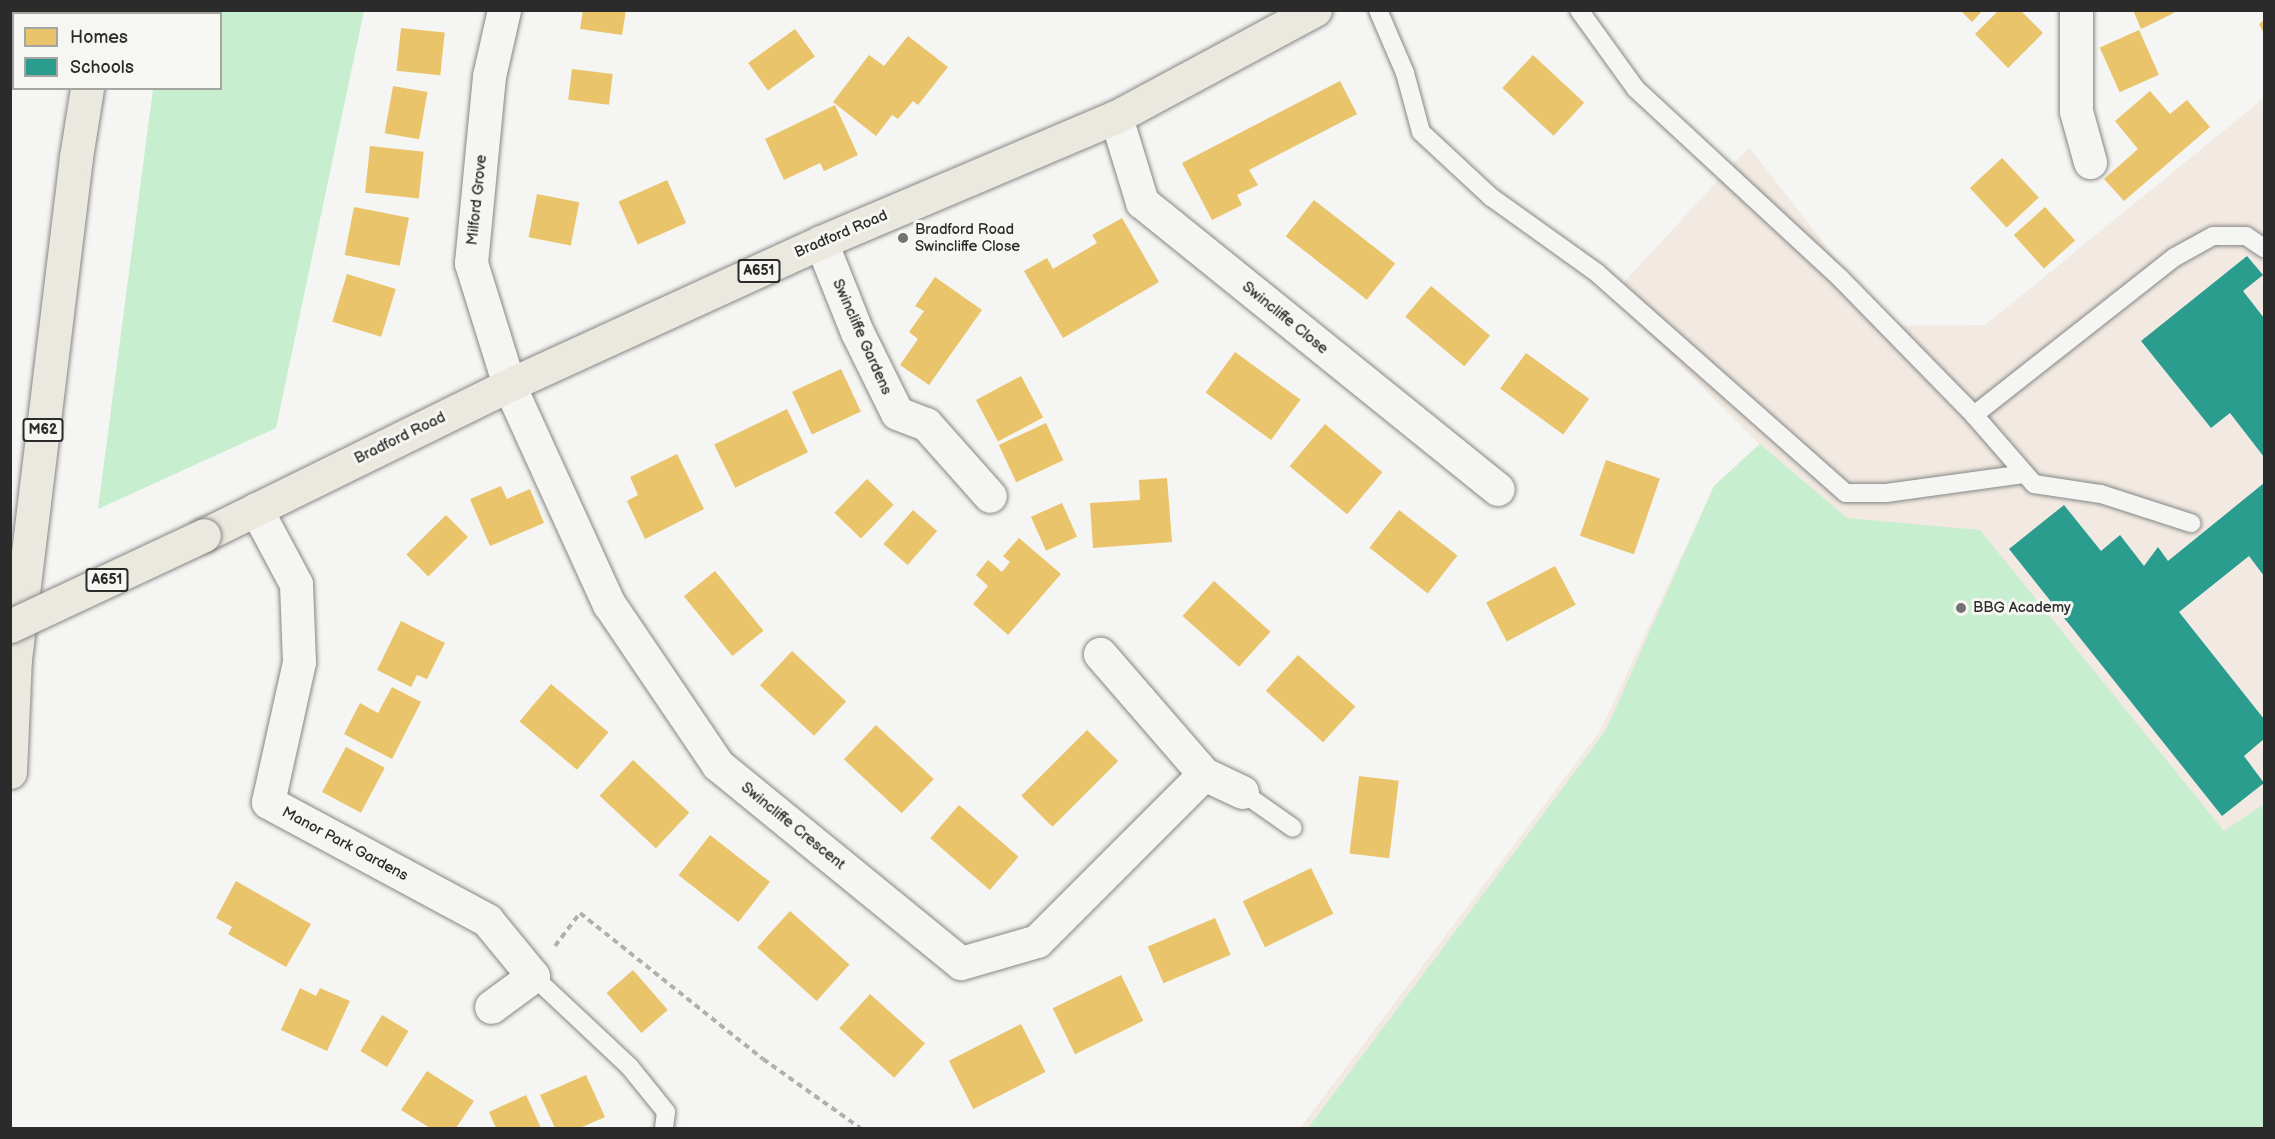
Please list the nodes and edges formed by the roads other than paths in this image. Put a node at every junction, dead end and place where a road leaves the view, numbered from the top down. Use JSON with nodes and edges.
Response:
{"nodes":[{"id":1,"x":504,"y":10,"type":"edge"},
{"id":2,"x":1315,"y":10,"type":"edge"},
{"id":3,"x":1378,"y":10,"type":"edge"},
{"id":4,"x":1579,"y":10,"type":"edge"},
{"id":5,"x":2076,"y":10,"type":"edge"},
{"id":6,"x":87,"y":90,"type":"edge"},
{"id":7,"x":1116,"y":117,"type":"junction"},
{"id":8,"x":2090,"y":162,"type":"dead end"},
{"id":9,"x":821,"y":242,"type":"junction"},
{"id":10,"x":2265,"y":248,"type":"edge"},
{"id":11,"x":509,"y":385,"type":"junction"},
{"id":12,"x":1974,"y":416,"type":"junction"},
{"id":13,"x":2024,"y":474,"type":"junction"},
{"id":14,"x":1498,"y":489,"type":"dead end"},
{"id":15,"x":990,"y":496,"type":"dead end"},
{"id":16,"x":256,"y":510,"type":"junction"},
{"id":17,"x":2191,"y":524,"type":"dead end"},
{"id":18,"x":10,"y":626,"type":"edge"},
{"id":19,"x":1100,"y":654,"type":"dead end"},
{"id":20,"x":10,"y":772,"type":"edge"},
{"id":21,"x":1203,"y":774,"type":"junction"},
{"id":22,"x":1242,"y":792,"type":"joint"},
{"id":23,"x":1293,"y":828,"type":"dead end"},
{"id":24,"x":533,"y":976,"type":"junction"},
{"id":25,"x":491,"y":1007,"type":"dead end"},
{"id":26,"x":664,"y":1128,"type":"edge"}],
"edges":[{"from":1,"to":11,"type":"street","name":"Milford Grove"},
{"from":2,"to":7,"type":"main road","name":"Bradford Road","number":"A651"},
{"from":3,"to":13,"type":"lane"},
{"from":4,"to":12,"type":"lane"},
{"from":5,"to":8,"type":"street"},
{"from":6,"to":20,"type":"main road","number":"M62"},
{"from":7,"to":9,"type":"main road","name":"Bradford Road","number":"A651"},
{"from":7,"to":14,"type":"street","name":"Swincliffe Close"},
{"from":9,"to":11,"type":"main road","name":"Bradford Road","number":"A651"},
{"from":9,"to":15,"type":"street","name":"Swincliffe Gardens"},
{"from":10,"to":12,"type":"lane"},
{"from":11,"to":16,"type":"main road","name":"Bradford Road","number":"A651"},
{"from":11,"to":21,"type":"street","name":"Swincliffe Crescent"},
{"from":12,"to":13,"type":"lane"},
{"from":13,"to":17,"type":"lane"},
{"from":16,"to":18,"type":"main road","name":"Bradford Road","number":"A651","bridge":true},
{"from":16,"to":24,"type":"street","name":"Manor Park Gardens"},
{"from":19,"to":21,"type":"street"},
{"from":21,"to":22,"type":"street"},
{"from":22,"to":23,"type":"lane"},
{"from":24,"to":25,"type":"street"},
{"from":24,"to":26,"type":"lane"}]}
